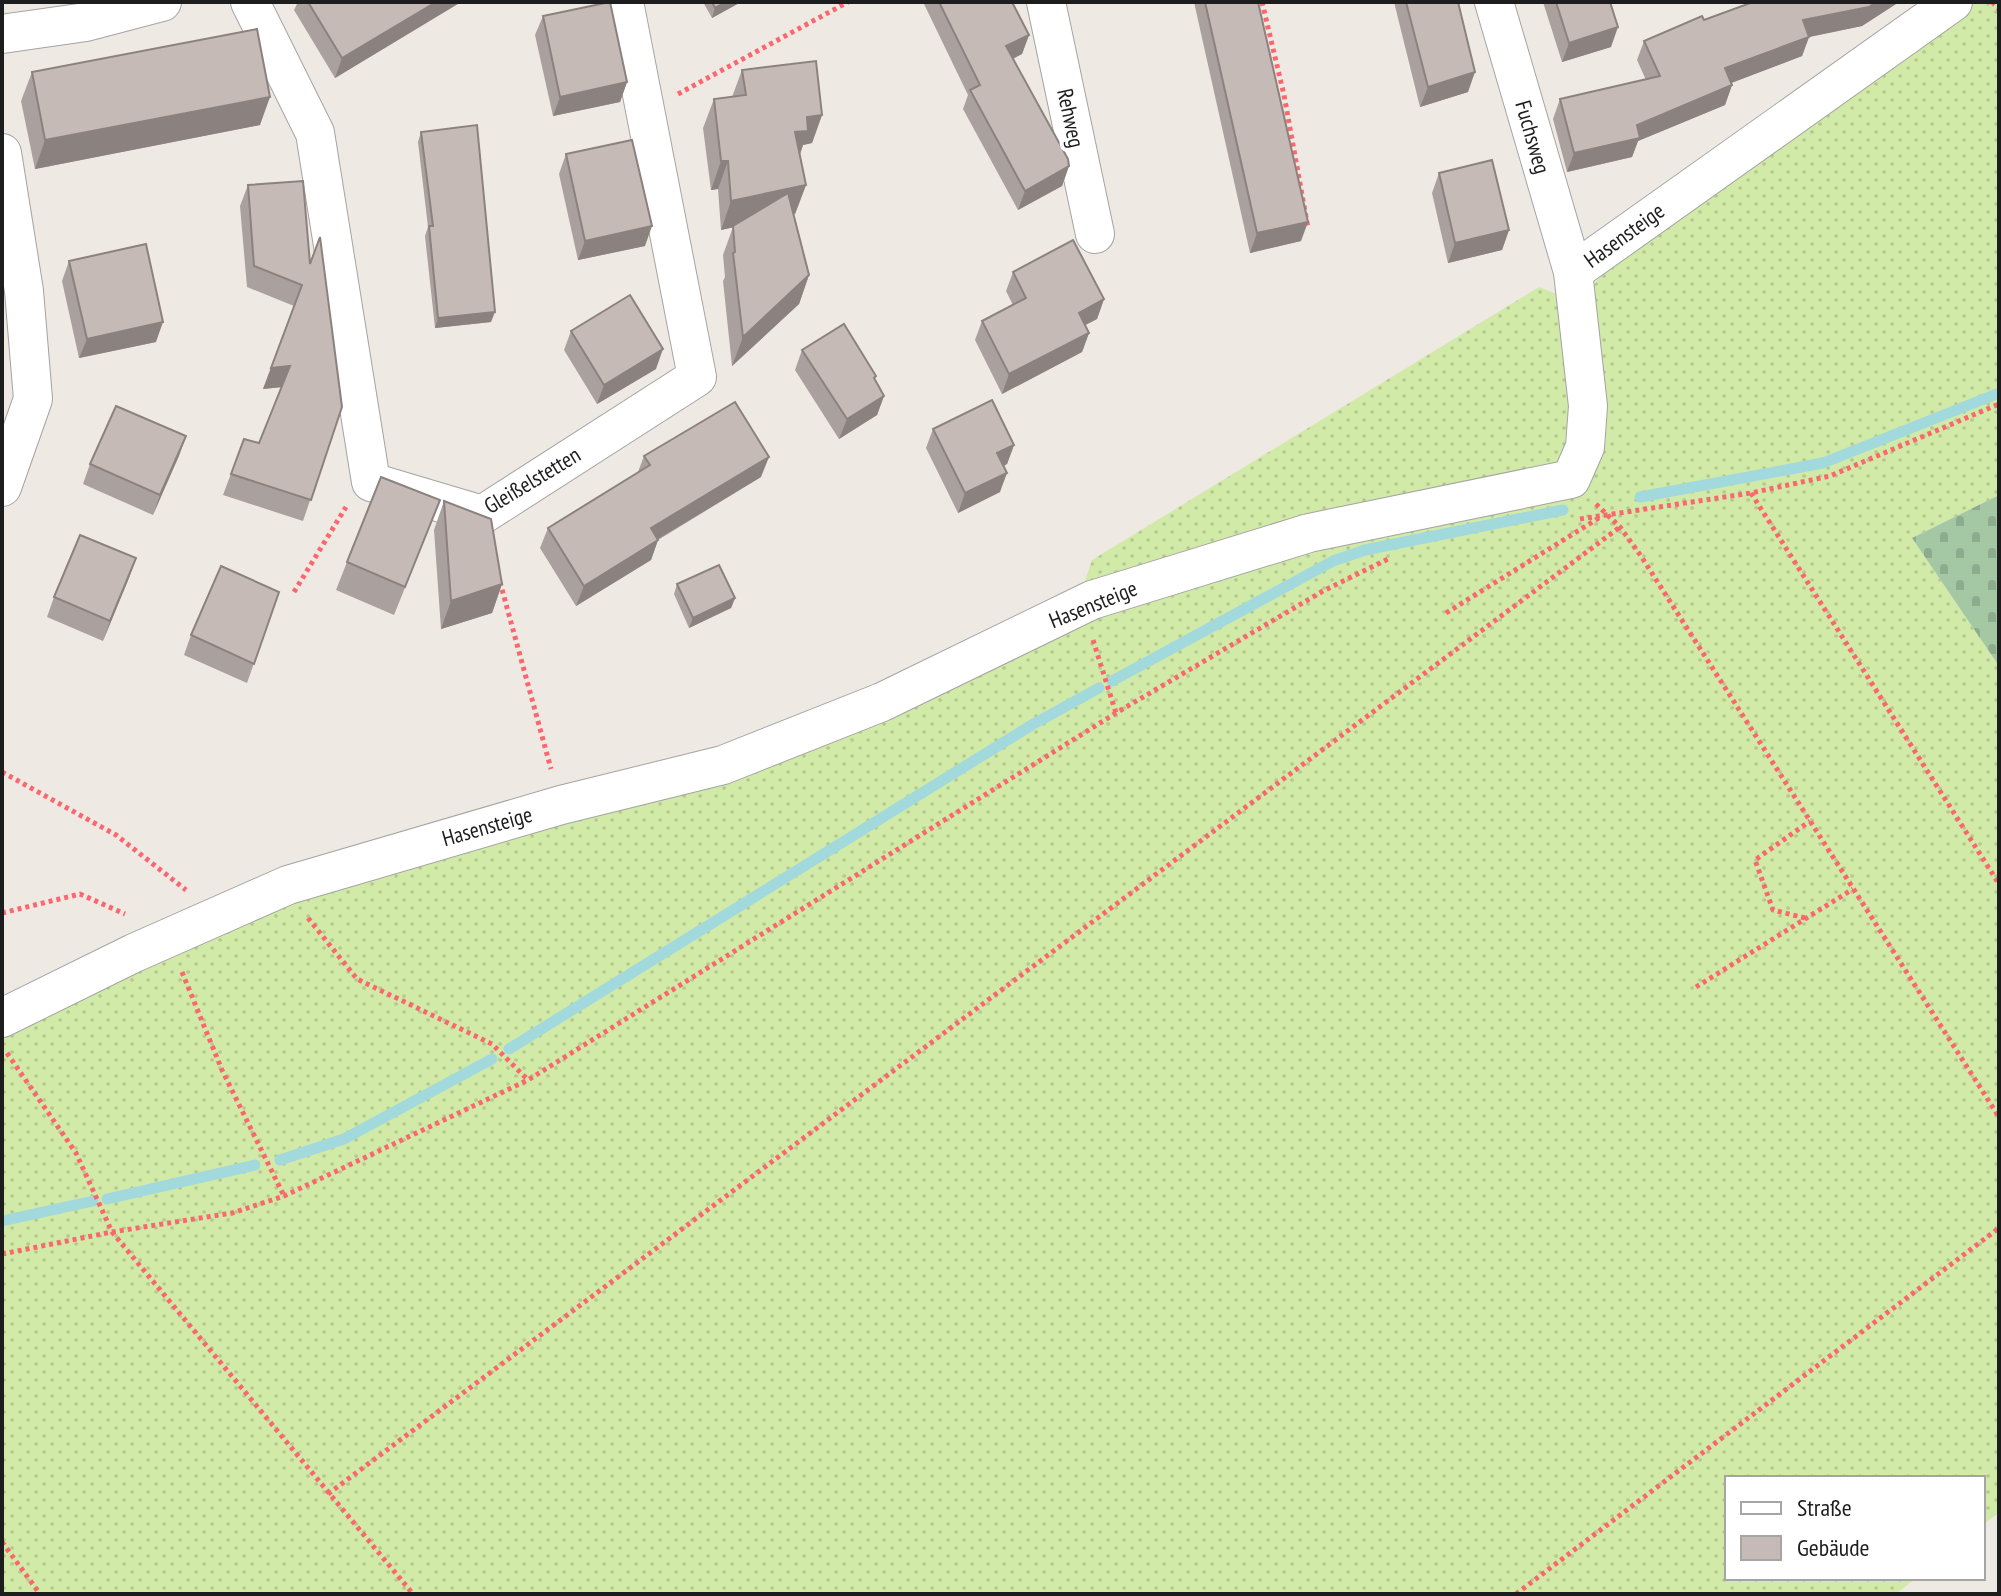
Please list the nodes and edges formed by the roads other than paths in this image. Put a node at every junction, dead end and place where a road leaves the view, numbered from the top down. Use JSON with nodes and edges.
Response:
{"nodes":[{"id":1,"x":162,"y":2,"type":"edge"},
{"id":2,"x":250,"y":2,"type":"edge"},
{"id":3,"x":622,"y":2,"type":"edge"},
{"id":4,"x":1046,"y":2,"type":"edge"},
{"id":5,"x":1494,"y":2,"type":"edge"},
{"id":6,"x":1953,"y":2,"type":"edge"},
{"id":7,"x":2,"y":34,"type":"edge"},
{"id":8,"x":2,"y":153,"type":"edge"},
{"id":9,"x":1095,"y":234,"type":"dead end"},
{"id":10,"x":1573,"y":272,"type":"junction"},
{"id":11,"x":2,"y":487,"type":"edge"},
{"id":12,"x":2,"y":1018,"type":"edge"}],
"edges":[{"from":1,"to":7,"type":"street"},
{"from":2,"to":3,"type":"street","name":"Gleißelstetten"},
{"from":4,"to":9,"type":"street","name":"Rehweg"},
{"from":5,"to":10,"type":"street","name":"Fuchsweg"},
{"from":6,"to":10,"type":"street","name":"Hasensteige"},
{"from":8,"to":11,"type":"street"},
{"from":10,"to":12,"type":"street","name":"Hasensteige"}]}
